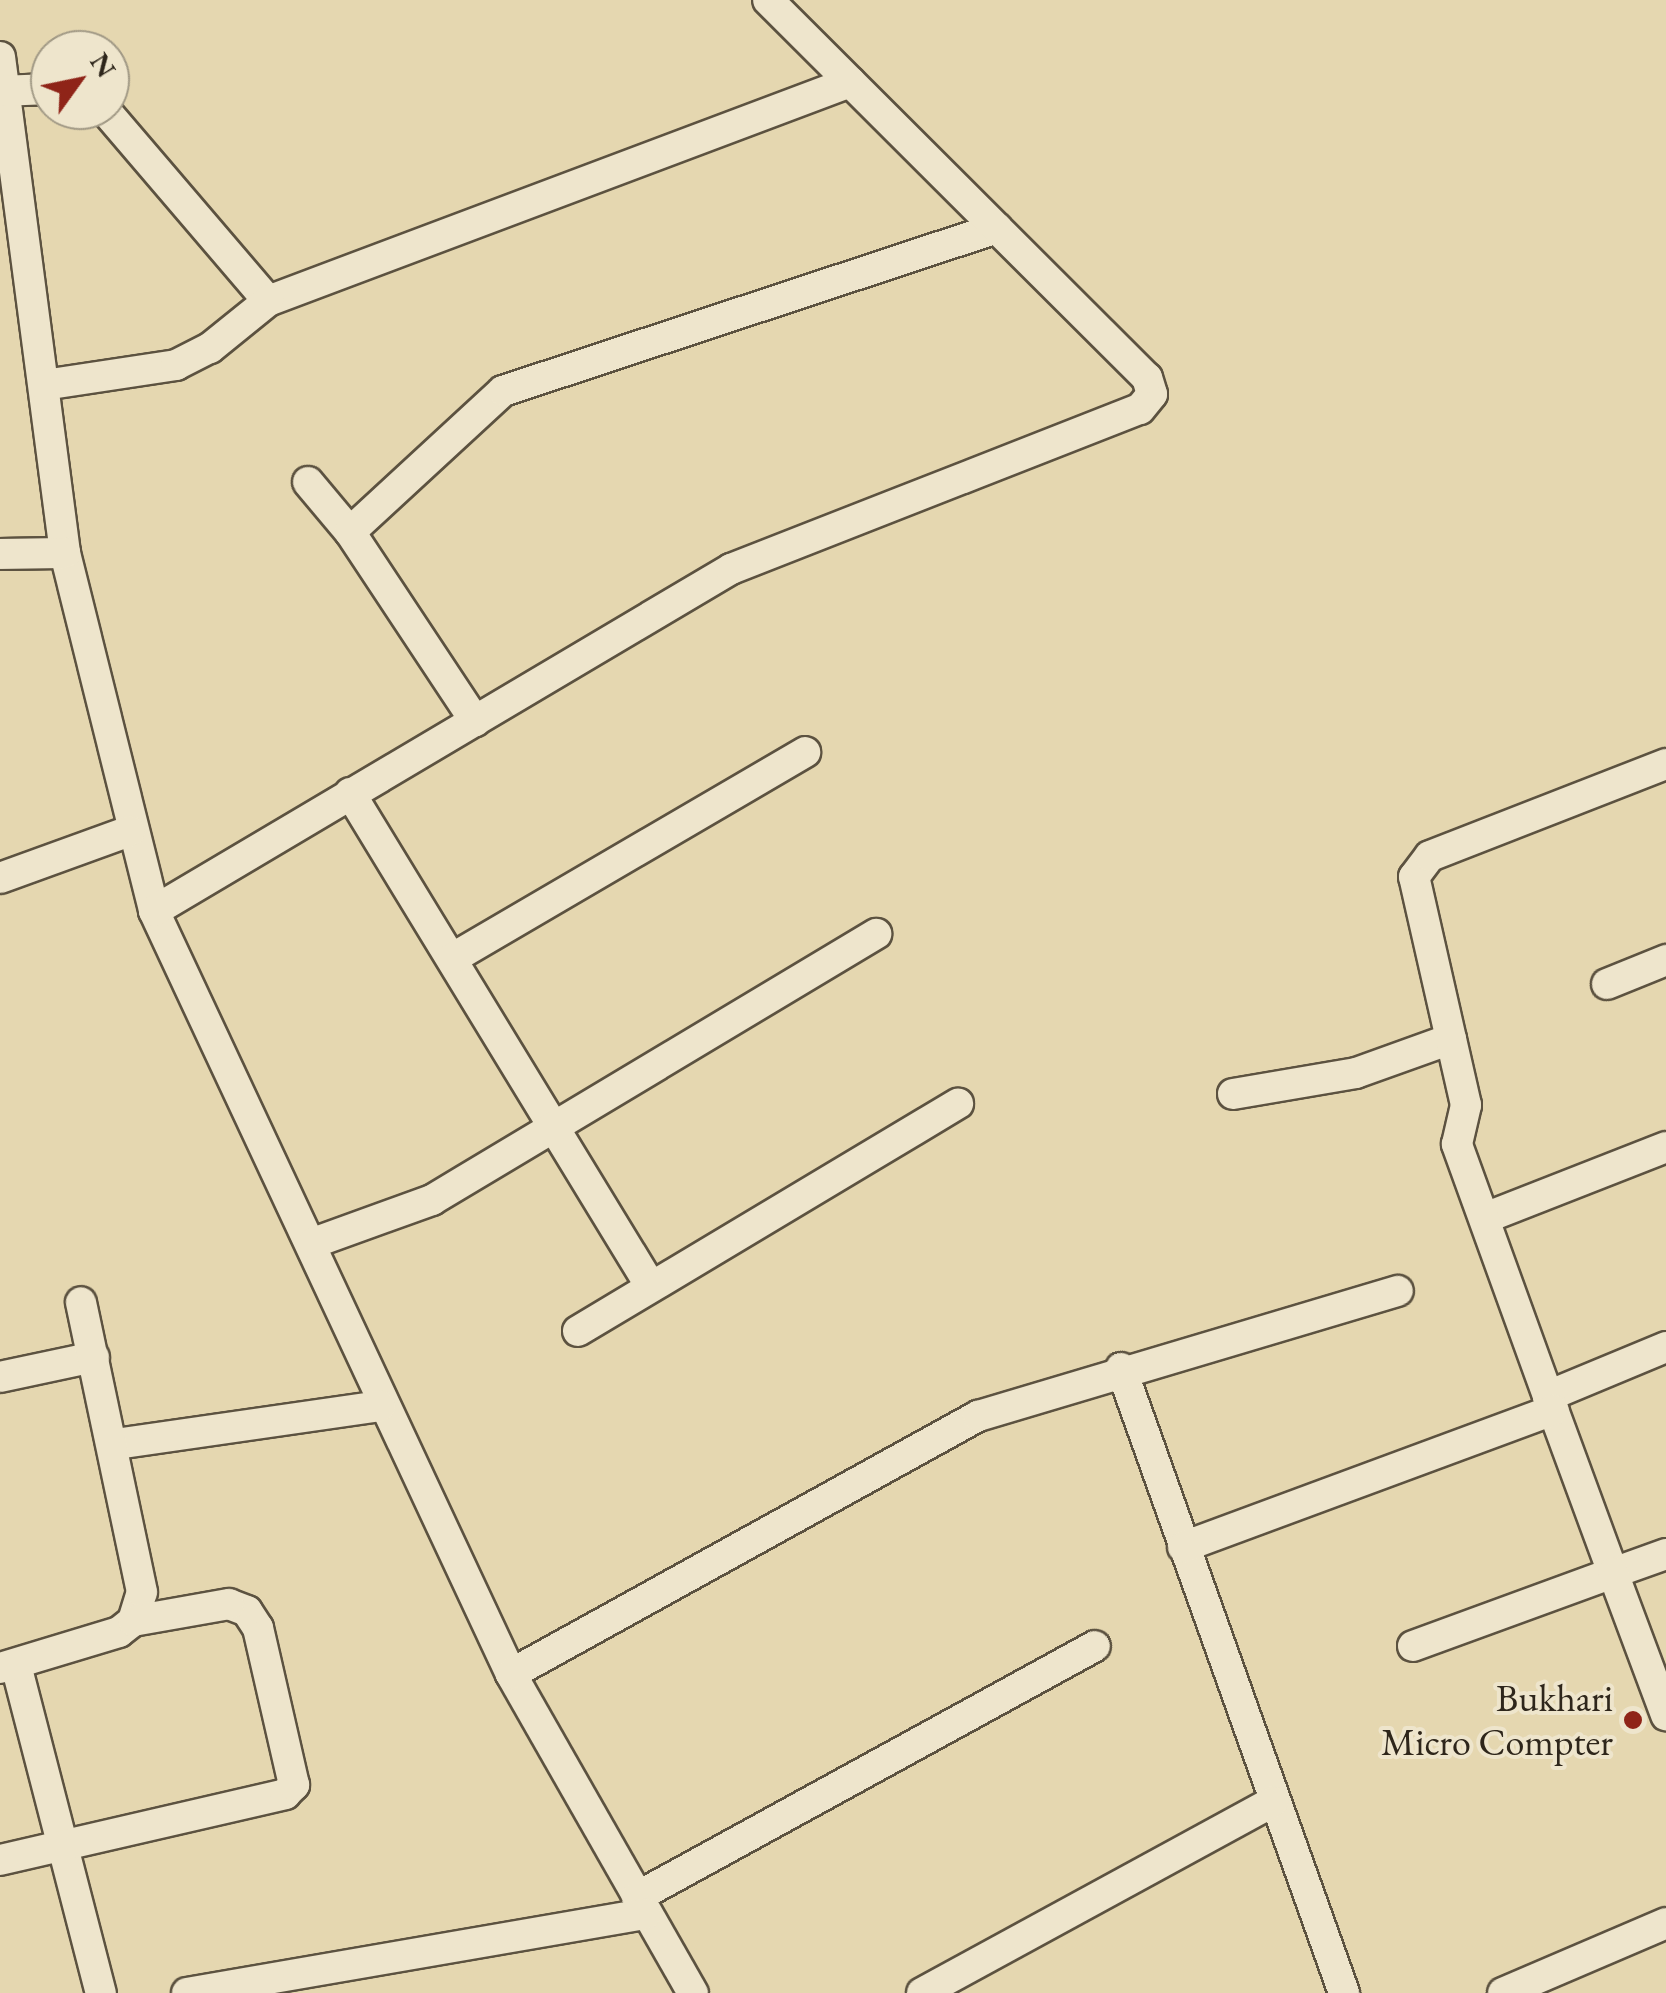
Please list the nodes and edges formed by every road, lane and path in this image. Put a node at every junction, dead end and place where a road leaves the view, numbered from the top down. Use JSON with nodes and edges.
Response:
{"nodes":[{"id":1,"x":768,"y":0,"type":"edge"},
{"id":2,"x":0,"y":57,"type":"edge"},
{"id":3,"x":850,"y":82,"type":"junction"},
{"id":4,"x":30,"y":90,"type":"edge"},
{"id":5,"x":2,"y":91,"type":"edge"},
{"id":6,"x":122,"y":130,"type":"edge"},
{"id":7,"x":997,"y":228,"type":"junction"},
{"id":8,"x":268,"y":300,"type":"junction"},
{"id":9,"x":44,"y":385,"type":"junction"},
{"id":10,"x":308,"y":482,"type":"dead end"},
{"id":11,"x":350,"y":532,"type":"junction"},
{"id":12,"x":65,"y":553,"type":"junction"},
{"id":13,"x":0,"y":554,"type":"edge"},
{"id":14,"x":475,"y":721,"type":"junction"},
{"id":15,"x":804,"y":752,"type":"dead end"},
{"id":16,"x":1666,"y":764,"type":"edge"},
{"id":17,"x":350,"y":793,"type":"junction"},
{"id":18,"x":130,"y":832,"type":"junction"},
{"id":19,"x":0,"y":878,"type":"edge"},
{"id":20,"x":154,"y":911,"type":"junction"},
{"id":21,"x":876,"y":934,"type":"dead end"},
{"id":22,"x":453,"y":958,"type":"junction"},
{"id":23,"x":1666,"y":960,"type":"edge"},
{"id":24,"x":1606,"y":984,"type":"dead end"},
{"id":25,"x":1451,"y":1038,"type":"junction"},
{"id":26,"x":1233,"y":1094,"type":"dead end"},
{"id":27,"x":958,"y":1104,"type":"dead end"},
{"id":28,"x":558,"y":1126,"type":"junction"},
{"id":29,"x":1666,"y":1147,"type":"edge"},
{"id":30,"x":1485,"y":1218,"type":"junction"},
{"id":31,"x":313,"y":1243,"type":"junction"},
{"id":32,"x":650,"y":1284,"type":"junction"},
{"id":33,"x":1398,"y":1291,"type":"dead end"},
{"id":34,"x":81,"y":1302,"type":"dead end"},
{"id":35,"x":578,"y":1331,"type":"dead end"},
{"id":36,"x":1666,"y":1347,"type":"edge"},
{"id":37,"x":94,"y":1357,"type":"junction"},
{"id":38,"x":1122,"y":1368,"type":"junction"},
{"id":39,"x":0,"y":1377,"type":"edge"},
{"id":40,"x":1550,"y":1403,"type":"junction"},
{"id":41,"x":380,"y":1406,"type":"junction"},
{"id":42,"x":116,"y":1444,"type":"junction"},
{"id":43,"x":1183,"y":1547,"type":"junction"},
{"id":44,"x":1666,"y":1554,"type":"edge"},
{"id":45,"x":1613,"y":1573,"type":"junction"},
{"id":46,"x":134,"y":1621,"type":"junction"},
{"id":47,"x":1095,"y":1646,"type":"dead end"},
{"id":48,"x":1413,"y":1646,"type":"dead end"},
{"id":49,"x":8,"y":1666,"type":"edge"},
{"id":50,"x":511,"y":1674,"type":"junction"},
{"id":51,"x":1666,"y":1715,"type":"edge"},
{"id":52,"x":1272,"y":1802,"type":"junction"},
{"id":53,"x":61,"y":1847,"type":"junction"},
{"id":54,"x":0,"y":1860,"type":"edge"},
{"id":55,"x":642,"y":1906,"type":"junction"},
{"id":56,"x":1666,"y":1924,"type":"edge"},
{"id":57,"x":101,"y":1993,"type":"edge"},
{"id":58,"x":186,"y":1993,"type":"edge"},
{"id":59,"x":693,"y":1993,"type":"edge"},
{"id":60,"x":922,"y":1993,"type":"edge"},
{"id":61,"x":1344,"y":1993,"type":"edge"},
{"id":62,"x":1503,"y":1993,"type":"edge"}],
"edges":[{"from":1,"to":3,"type":"street"},
{"from":2,"to":5,"type":"street"},
{"from":3,"to":7,"type":"street"},
{"from":3,"to":8,"type":"street"},
{"from":4,"to":5,"type":"street"},
{"from":5,"to":9,"type":"street"},
{"from":6,"to":8,"type":"street"},
{"from":7,"to":11,"type":"street"},
{"from":7,"to":14,"type":"street"},
{"from":8,"to":9,"type":"street"},
{"from":9,"to":12,"type":"street"},
{"from":10,"to":11,"type":"street"},
{"from":11,"to":14,"type":"street"},
{"from":12,"to":13,"type":"street"},
{"from":12,"to":18,"type":"street"},
{"from":14,"to":17,"type":"street"},
{"from":15,"to":22,"type":"street"},
{"from":16,"to":25,"type":"street"},
{"from":17,"to":20,"type":"street"},
{"from":17,"to":22,"type":"street"},
{"from":18,"to":19,"type":"street"},
{"from":18,"to":20,"type":"street"},
{"from":20,"to":31,"type":"street"},
{"from":21,"to":28,"type":"street"},
{"from":22,"to":28,"type":"street"},
{"from":23,"to":24,"type":"street"},
{"from":25,"to":26,"type":"street"},
{"from":25,"to":30,"type":"street"},
{"from":27,"to":32,"type":"street"},
{"from":28,"to":31,"type":"street"},
{"from":28,"to":32,"type":"street"},
{"from":29,"to":30,"type":"street"},
{"from":30,"to":40,"type":"street"},
{"from":31,"to":41,"type":"street"},
{"from":32,"to":35,"type":"street"},
{"from":33,"to":38,"type":"street"},
{"from":34,"to":37,"type":"street"},
{"from":36,"to":40,"type":"street"},
{"from":37,"to":39,"type":"street"},
{"from":37,"to":42,"type":"street"},
{"from":38,"to":43,"type":"street"},
{"from":38,"to":50,"type":"street"},
{"from":40,"to":43,"type":"street"},
{"from":40,"to":45,"type":"street"},
{"from":41,"to":42,"type":"street"},
{"from":41,"to":50,"type":"street"},
{"from":42,"to":46,"type":"street"},
{"from":43,"to":52,"type":"street"},
{"from":44,"to":45,"type":"street"},
{"from":45,"to":48,"type":"street"},
{"from":45,"to":51,"type":"street"},
{"from":46,"to":49,"type":"street"},
{"from":46,"to":53,"type":"street"},
{"from":47,"to":55,"type":"street"},
{"from":49,"to":53,"type":"street"},
{"from":50,"to":55,"type":"street"},
{"from":52,"to":60,"type":"street"},
{"from":52,"to":61,"type":"street"},
{"from":53,"to":54,"type":"street"},
{"from":53,"to":57,"type":"street"},
{"from":55,"to":58,"type":"street"},
{"from":55,"to":59,"type":"street"},
{"from":56,"to":62,"type":"street"}]}
